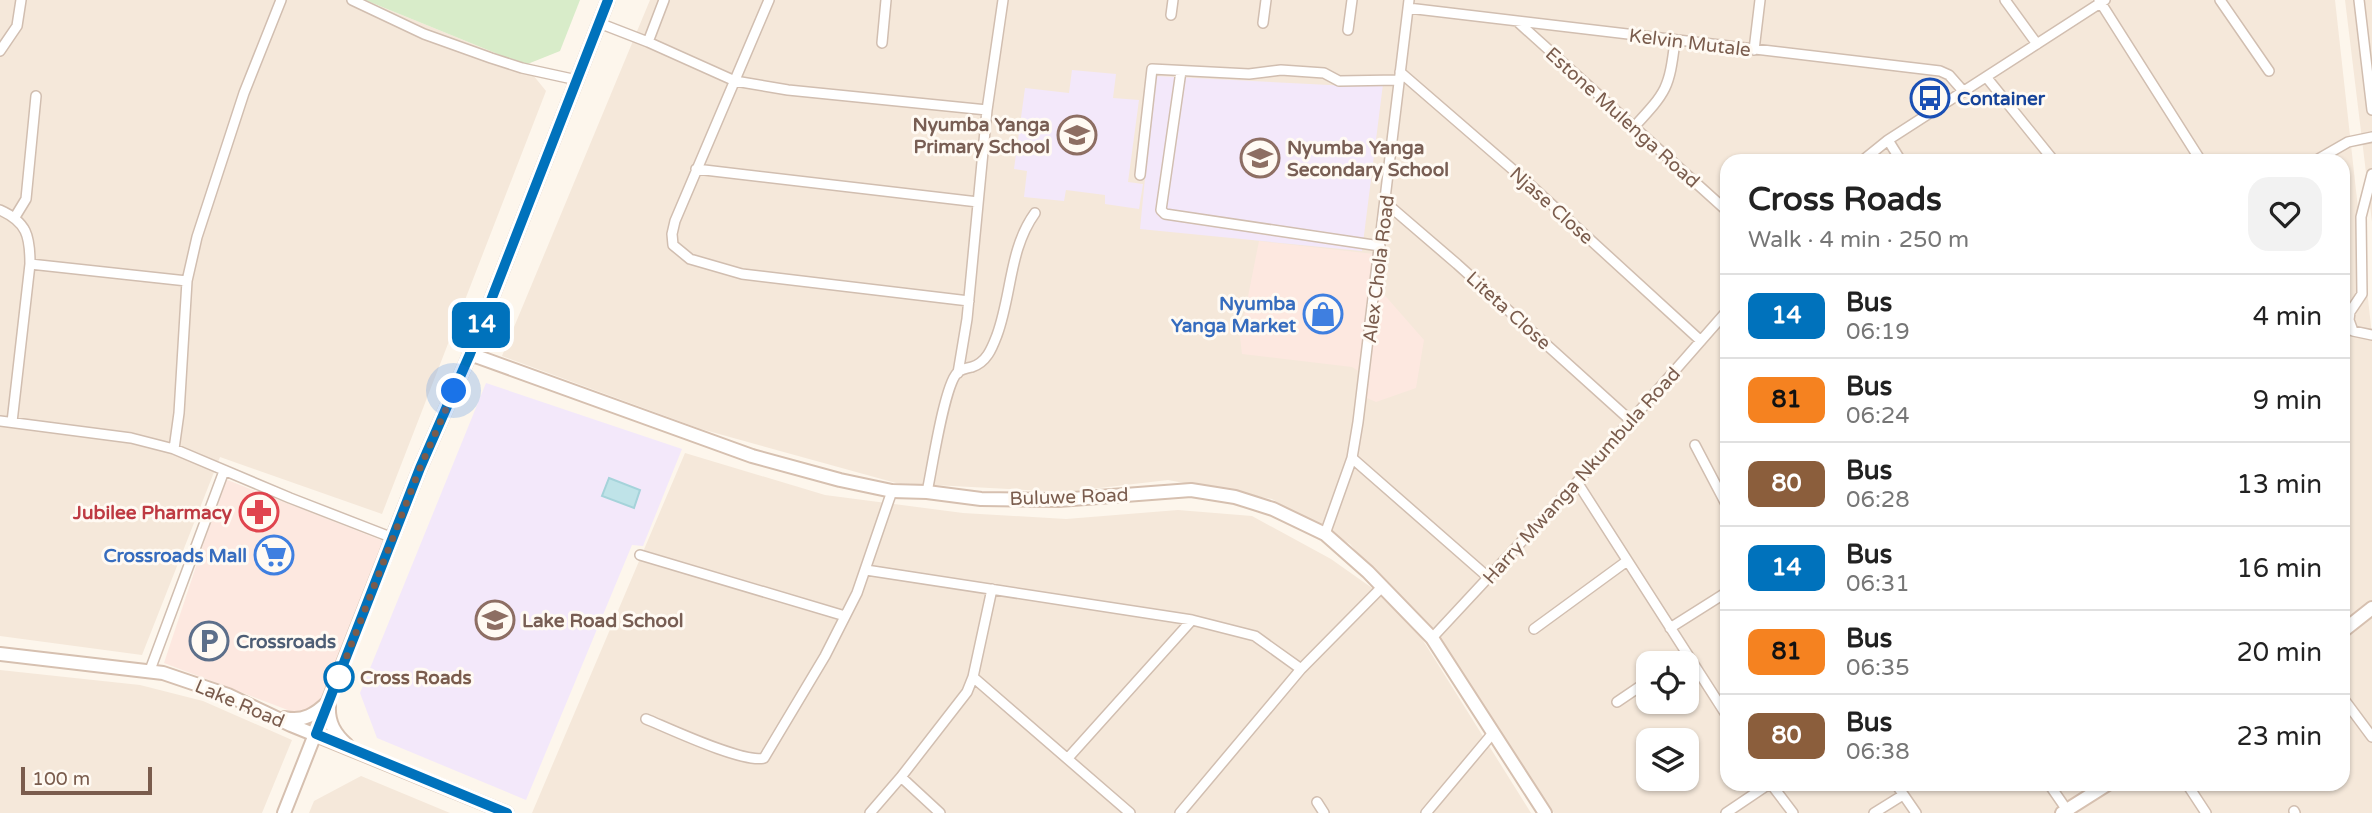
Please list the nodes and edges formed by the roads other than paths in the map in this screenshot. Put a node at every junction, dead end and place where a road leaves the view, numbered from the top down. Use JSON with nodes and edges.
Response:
{"nodes":[{"id":1,"x":21,"y":0,"type":"edge"},
{"id":2,"x":281,"y":0,"type":"edge"},
{"id":3,"x":352,"y":0,"type":"edge"},
{"id":4,"x":608,"y":0,"type":"edge"},
{"id":5,"x":664,"y":0,"type":"edge"},
{"id":6,"x":769,"y":0,"type":"edge"},
{"id":7,"x":886,"y":0,"type":"edge"},
{"id":8,"x":1003,"y":0,"type":"edge"},
{"id":9,"x":1173,"y":0,"type":"edge"},
{"id":10,"x":1266,"y":0,"type":"edge"},
{"id":11,"x":1352,"y":0,"type":"edge"},
{"id":12,"x":1760,"y":0,"type":"edge"},
{"id":13,"x":2005,"y":0,"type":"edge"},
{"id":14,"x":2220,"y":0,"type":"edge"},
{"id":15,"x":2359,"y":0,"type":"edge"},
{"id":16,"x":2101,"y":1,"type":"edge"},
{"id":17,"x":1409,"y":4,"type":"edge"},
{"id":18,"x":1171,"y":15,"type":"dead end"},
{"id":19,"x":599,"y":23,"type":"junction"},
{"id":20,"x":1263,"y":23,"type":"dead end"},
{"id":21,"x":1519,"y":23,"type":"junction"},
{"id":22,"x":1348,"y":30,"type":"dead end"},
{"id":23,"x":1675,"y":41,"type":"junction"},
{"id":24,"x":648,"y":42,"type":"junction"},
{"id":25,"x":881,"y":43,"type":"dead end"},
{"id":26,"x":2037,"y":44,"type":"junction"},
{"id":27,"x":1754,"y":50,"type":"junction"},
{"id":28,"x":0,"y":51,"type":"edge"},
{"id":29,"x":1181,"y":71,"type":"junction"},
{"id":30,"x":2269,"y":71,"type":"dead end"},
{"id":31,"x":1399,"y":76,"type":"junction"},
{"id":32,"x":1987,"y":78,"type":"junction"},
{"id":33,"x":577,"y":80,"type":"junction"},
{"id":34,"x":735,"y":81,"type":"junction"},
{"id":35,"x":1964,"y":92,"type":"junction"},
{"id":36,"x":36,"y":96,"type":"dead end"},
{"id":37,"x":987,"y":110,"type":"junction"},
{"id":38,"x":2372,"y":110,"type":"edge"},
{"id":39,"x":1634,"y":127,"type":"junction"},
{"id":40,"x":2372,"y":137,"type":"edge"},
{"id":41,"x":1888,"y":140,"type":"junction"},
{"id":42,"x":1871,"y":154,"type":"edge"},
{"id":43,"x":1897,"y":154,"type":"edge"},
{"id":44,"x":2048,"y":154,"type":"edge"},
{"id":45,"x":2197,"y":154,"type":"edge"},
{"id":46,"x":2327,"y":154,"type":"edge"},
{"id":47,"x":696,"y":169,"type":"junction"},
{"id":48,"x":2372,"y":174,"type":"edge"},
{"id":49,"x":1140,"y":175,"type":"dead end"},
{"id":50,"x":978,"y":202,"type":"junction"},
{"id":51,"x":1386,"y":203,"type":"junction"},
{"id":52,"x":1720,"y":205,"type":"edge"},
{"id":53,"x":0,"y":210,"type":"edge"},
{"id":54,"x":1035,"y":213,"type":"dead end"},
{"id":55,"x":15,"y":217,"type":"junction"},
{"id":56,"x":1380,"y":246,"type":"junction"},
{"id":57,"x":30,"y":264,"type":"junction"},
{"id":58,"x":187,"y":281,"type":"junction"},
{"id":59,"x":969,"y":301,"type":"junction"},
{"id":60,"x":2350,"y":312,"type":"edge"},
{"id":61,"x":1720,"y":319,"type":"edge"},
{"id":62,"x":2350,"y":329,"type":"edge"},
{"id":63,"x":2372,"y":335,"type":"edge"},
{"id":64,"x":1701,"y":341,"type":"junction"},
{"id":65,"x":470,"y":354,"type":"junction"},
{"id":66,"x":958,"y":373,"type":"junction"},
{"id":67,"x":1630,"y":420,"type":"junction"},
{"id":68,"x":0,"y":421,"type":"edge"},
{"id":69,"x":12,"y":422,"type":"junction"},
{"id":70,"x":1695,"y":445,"type":"dead end"},
{"id":71,"x":174,"y":449,"type":"junction"},
{"id":72,"x":1352,"y":458,"type":"junction"},
{"id":73,"x":224,"y":471,"type":"junction"},
{"id":74,"x":1577,"y":482,"type":"junction"},
{"id":75,"x":892,"y":491,"type":"junction"},
{"id":76,"x":927,"y":492,"type":"junction"},
{"id":77,"x":1720,"y":493,"type":"edge"},
{"id":78,"x":1325,"y":534,"type":"junction"},
{"id":79,"x":393,"y":538,"type":"junction"},
{"id":80,"x":640,"y":555,"type":"dead end"},
{"id":81,"x":1628,"y":561,"type":"junction"},
{"id":82,"x":866,"y":570,"type":"junction"},
{"id":83,"x":1489,"y":578,"type":"junction"},
{"id":84,"x":1383,"y":586,"type":"junction"},
{"id":85,"x":992,"y":589,"type":"junction"},
{"id":86,"x":1720,"y":596,"type":"edge"},
{"id":87,"x":2372,"y":608,"type":"edge"},
{"id":88,"x":845,"y":616,"type":"junction"},
{"id":89,"x":1192,"y":620,"type":"junction"},
{"id":90,"x":2350,"y":625,"type":"edge"},
{"id":91,"x":1670,"y":628,"type":"junction"},
{"id":92,"x":1534,"y":629,"type":"dead end"},
{"id":93,"x":1432,"y":638,"type":"junction"},
{"id":94,"x":1685,"y":651,"type":"edge"},
{"id":95,"x":0,"y":654,"type":"edge"},
{"id":96,"x":1301,"y":669,"type":"junction"},
{"id":97,"x":150,"y":670,"type":"junction"},
{"id":98,"x":1699,"y":673,"type":"edge"},
{"id":99,"x":973,"y":677,"type":"junction"},
{"id":100,"x":1636,"y":689,"type":"edge"},
{"id":101,"x":329,"y":702,"type":"junction"},
{"id":102,"x":1617,"y":702,"type":"dead end"},
{"id":103,"x":1720,"y":705,"type":"edge"},
{"id":104,"x":2350,"y":707,"type":"edge"},
{"id":105,"x":278,"y":717,"type":"junction"},
{"id":106,"x":646,"y":719,"type":"dead end"},
{"id":107,"x":291,"y":724,"type":"junction"},
{"id":108,"x":1493,"y":733,"type":"junction"},
{"id":109,"x":316,"y":734,"type":"junction"},
{"id":110,"x":2372,"y":737,"type":"edge"},
{"id":111,"x":346,"y":746,"type":"junction"},
{"id":112,"x":1068,"y":758,"type":"junction"},
{"id":113,"x":304,"y":765,"type":"junction"},
{"id":114,"x":901,"y":777,"type":"junction"},
{"id":115,"x":1759,"y":791,"type":"edge"},
{"id":116,"x":1776,"y":791,"type":"edge"},
{"id":117,"x":1900,"y":791,"type":"edge"},
{"id":118,"x":2053,"y":791,"type":"edge"},
{"id":119,"x":2098,"y":791,"type":"edge"},
{"id":120,"x":2192,"y":791,"type":"edge"},
{"id":121,"x":1903,"y":795,"type":"junction"},
{"id":122,"x":1317,"y":802,"type":"dead end"},
{"id":123,"x":2066,"y":812,"type":"edge"},
{"id":124,"x":284,"y":813,"type":"edge"},
{"id":125,"x":506,"y":813,"type":"edge"},
{"id":126,"x":870,"y":813,"type":"edge"},
{"id":127,"x":940,"y":813,"type":"edge"},
{"id":128,"x":1130,"y":813,"type":"edge"},
{"id":129,"x":1180,"y":813,"type":"edge"},
{"id":130,"x":1324,"y":813,"type":"edge"},
{"id":131,"x":1426,"y":813,"type":"edge"},
{"id":132,"x":1545,"y":813,"type":"edge"},
{"id":133,"x":1726,"y":813,"type":"edge"},
{"id":134,"x":1793,"y":813,"type":"edge"},
{"id":135,"x":1874,"y":813,"type":"edge"},
{"id":136,"x":1916,"y":813,"type":"edge"},
{"id":137,"x":2206,"y":813,"type":"edge"}],
"edges":[{"from":1,"to":28,"type":"street"},
{"from":2,"to":58,"type":"street"},
{"from":3,"to":33,"type":"street"},
{"from":4,"to":19,"type":"main road"},
{"from":5,"to":24,"type":"street"},
{"from":6,"to":34,"type":"street"},
{"from":7,"to":25,"type":"street"},
{"from":8,"to":37,"type":"street"},
{"from":9,"to":18,"type":"street"},
{"from":10,"to":20,"type":"street"},
{"from":11,"to":22,"type":"street"},
{"from":12,"to":27,"type":"street"},
{"from":13,"to":26,"type":"street"},
{"from":14,"to":30,"type":"street"},
{"from":15,"to":38,"type":"street"},
{"from":16,"to":26,"type":"street"},
{"from":16,"to":45,"type":"street"},
{"from":17,"to":21,"type":"street","name":"Kelvin Mutale"},
{"from":17,"to":31,"type":"street","name":"Alex Chola Road"},
{"from":19,"to":24,"type":"street"},
{"from":19,"to":33,"type":"main road"},
{"from":21,"to":23,"type":"street","name":"Kelvin Mutale"},
{"from":21,"to":39,"type":"street","name":"Estone Mulenga Road"},
{"from":23,"to":27,"type":"street","name":"Kelvin Mutale"},
{"from":23,"to":39,"type":"street"},
{"from":24,"to":34,"type":"street"},
{"from":26,"to":32,"type":"street"},
{"from":27,"to":35,"type":"street","name":"Kelvin Mutale"},
{"from":29,"to":31,"type":"street"},
{"from":29,"to":49,"type":"street"},
{"from":29,"to":56,"type":"street"},
{"from":31,"to":51,"type":"street","name":"Alex Chola Road"},
{"from":31,"to":64,"type":"street","name":"Njase Close"},
{"from":32,"to":35,"type":"street"},
{"from":32,"to":44,"type":"street"},
{"from":33,"to":65,"type":"main road"},
{"from":34,"to":37,"type":"street"},
{"from":34,"to":47,"type":"street"},
{"from":35,"to":41,"type":"street"},
{"from":36,"to":55,"type":"street"},
{"from":37,"to":50,"type":"street"},
{"from":39,"to":52,"type":"street","name":"Estone Mulenga Road"},
{"from":40,"to":46,"type":"street"},
{"from":41,"to":42,"type":"street"},
{"from":41,"to":43,"type":"street"},
{"from":47,"to":50,"type":"street"},
{"from":47,"to":59,"type":"street"},
{"from":48,"to":60,"type":"street"},
{"from":50,"to":59,"type":"street"},
{"from":51,"to":56,"type":"street","name":"Alex Chola Road"},
{"from":51,"to":67,"type":"street","name":"Liteta Close"},
{"from":53,"to":55,"type":"street"},
{"from":54,"to":66,"type":"street"},
{"from":55,"to":57,"type":"street"},
{"from":56,"to":72,"type":"street","name":"Alex Chola Road"},
{"from":57,"to":58,"type":"street"},
{"from":57,"to":69,"type":"street"},
{"from":58,"to":71,"type":"street"},
{"from":59,"to":66,"type":"street"},
{"from":61,"to":64,"type":"street","name":"Harry Mwanga Nkumbula Road"},
{"from":62,"to":63,"type":"street"},
{"from":64,"to":67,"type":"street","name":"Harry Mwanga Nkumbula Road"},
{"from":65,"to":75,"type":"main road","name":"Buluwe Road"},
{"from":65,"to":79,"type":"main road"},
{"from":66,"to":76,"type":"street"},
{"from":67,"to":74,"type":"street","name":"Harry Mwanga Nkumbula Road"},
{"from":68,"to":69,"type":"street"},
{"from":69,"to":71,"type":"street"},
{"from":70,"to":77,"type":"street"},
{"from":71,"to":73,"type":"street"},
{"from":72,"to":78,"type":"street","name":"Alex Chola Road"},
{"from":72,"to":83,"type":"street"},
{"from":73,"to":79,"type":"street"},
{"from":73,"to":97,"type":"street"},
{"from":74,"to":81,"type":"street"},
{"from":74,"to":83,"type":"street","name":"Harry Mwanga Nkumbula Road"},
{"from":75,"to":76,"type":"main road","name":"Buluwe Road"},
{"from":75,"to":82,"type":"street"},
{"from":76,"to":78,"type":"main road","name":"Buluwe Road"},
{"from":78,"to":84,"type":"main road","name":"Buluwe Road"},
{"from":79,"to":101,"type":"main road"},
{"from":80,"to":88,"type":"street"},
{"from":81,"to":91,"type":"street"},
{"from":81,"to":92,"type":"street"},
{"from":82,"to":85,"type":"street"},
{"from":82,"to":88,"type":"street"},
{"from":83,"to":93,"type":"street","name":"Harry Mwanga Nkumbula Road"},
{"from":84,"to":93,"type":"main road","name":"Buluwe Road"},
{"from":84,"to":96,"type":"street"},
{"from":85,"to":89,"type":"street"},
{"from":85,"to":99,"type":"street"},
{"from":86,"to":91,"type":"street"},
{"from":87,"to":90,"type":"main road"},
{"from":88,"to":106,"type":"street"},
{"from":89,"to":96,"type":"street"},
{"from":89,"to":112,"type":"street"},
{"from":91,"to":94,"type":"street"},
{"from":93,"to":108,"type":"main road","name":"Buluwe Road"},
{"from":95,"to":97,"type":"main road","name":"Lake Road"},
{"from":96,"to":129,"type":"street"},
{"from":97,"to":105,"type":"main road","name":"Lake Road"},
{"from":98,"to":103,"type":"street"},
{"from":99,"to":112,"type":"street"},
{"from":99,"to":114,"type":"street"},
{"from":100,"to":102,"type":"street"},
{"from":101,"to":105,"type":"main road"},
{"from":101,"to":109,"type":"main road"},
{"from":101,"to":111,"type":"main road"},
{"from":104,"to":110,"type":"street"},
{"from":105,"to":107,"type":"main road","name":"Lake Road"},
{"from":107,"to":109,"type":"main road","name":"Lake Road"},
{"from":107,"to":113,"type":"main road"},
{"from":108,"to":131,"type":"street"},
{"from":108,"to":132,"type":"main road","name":"Buluwe Road"},
{"from":109,"to":111,"type":"main road","name":"Lake Road"},
{"from":109,"to":113,"type":"main road"},
{"from":111,"to":113,"type":"main road"},
{"from":111,"to":125,"type":"main road","name":"Lake Road"},
{"from":112,"to":128,"type":"street"},
{"from":113,"to":124,"type":"main road"},
{"from":114,"to":126,"type":"street"},
{"from":114,"to":127,"type":"street"},
{"from":115,"to":133,"type":"street"},
{"from":116,"to":134,"type":"street"},
{"from":117,"to":121,"type":"street"},
{"from":118,"to":123,"type":"street"},
{"from":119,"to":123,"type":"main road"},
{"from":120,"to":137,"type":"street"},
{"from":121,"to":135,"type":"street"},
{"from":121,"to":136,"type":"street"},
{"from":122,"to":130,"type":"street"}]}
